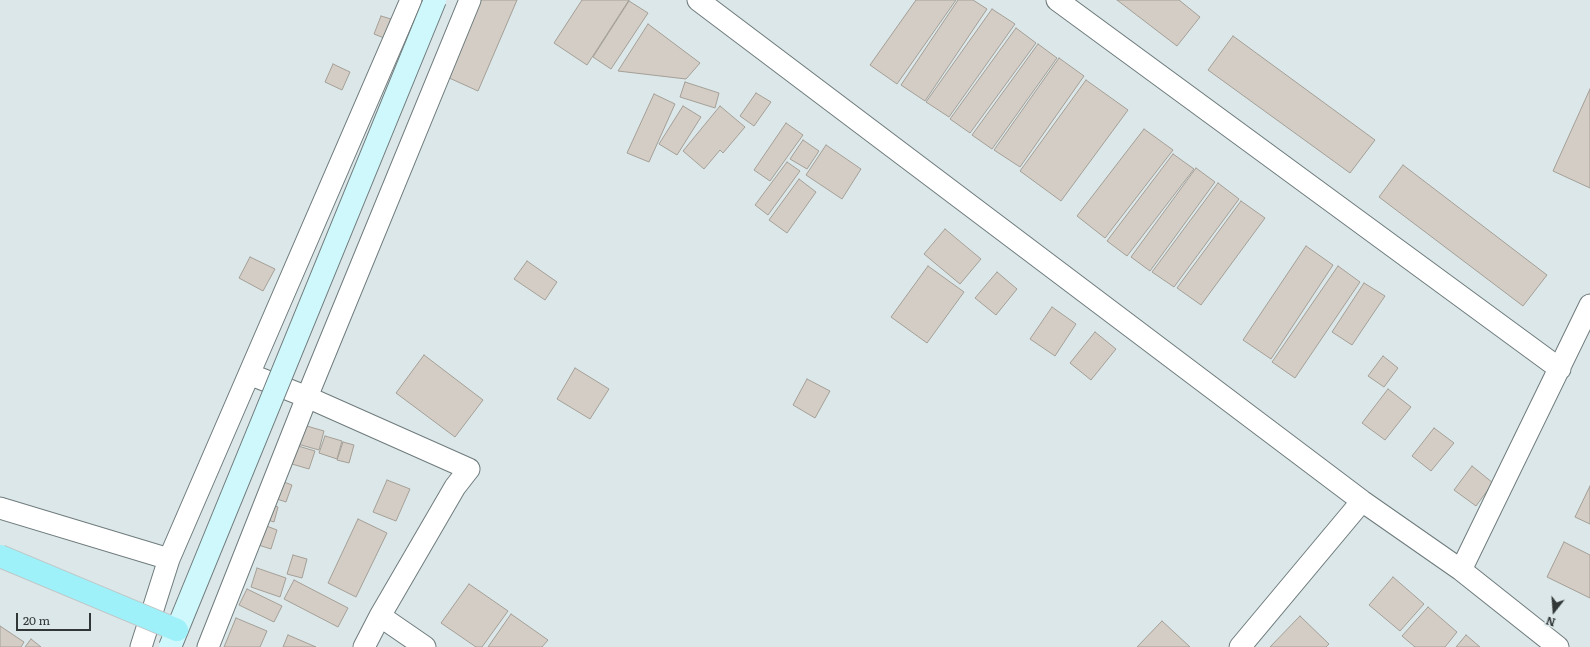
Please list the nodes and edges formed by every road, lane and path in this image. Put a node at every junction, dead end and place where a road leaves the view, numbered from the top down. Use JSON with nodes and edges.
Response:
{"nodes":[{"id":1,"x":411,"y":0,"type":"edge"},
{"id":2,"x":434,"y":0,"type":"edge"},
{"id":3,"x":470,"y":0,"type":"edge"},
{"id":4,"x":698,"y":0,"type":"edge"},
{"id":5,"x":1057,"y":0,"type":"edge"},
{"id":6,"x":1590,"y":305,"type":"edge"},
{"id":7,"x":1560,"y":369,"type":"junction"},
{"id":8,"x":249,"y":374,"type":"junction"},
{"id":9,"x":307,"y":397,"type":"junction"},
{"id":10,"x":1362,"y":500,"type":"junction"},
{"id":11,"x":0,"y":508,"type":"edge"},
{"id":12,"x":0,"y":556,"type":"edge"},
{"id":13,"x":169,"y":559,"type":"junction"},
{"id":14,"x":1461,"y":570,"type":"junction"},
{"id":15,"x":380,"y":616,"type":"junction"},
{"id":16,"x":174,"y":638,"type":"edge"},
{"id":17,"x":141,"y":647,"type":"edge"},
{"id":18,"x":208,"y":647,"type":"edge"},
{"id":19,"x":364,"y":647,"type":"edge"},
{"id":20,"x":425,"y":647,"type":"edge"},
{"id":21,"x":1240,"y":647,"type":"edge"},
{"id":22,"x":1558,"y":647,"type":"edge"}],
"edges":[{"from":1,"to":8,"type":"street"},
{"from":2,"to":16,"type":"main road","bridge":true},
{"from":3,"to":9,"type":"street"},
{"from":4,"to":10,"type":"street"},
{"from":5,"to":7,"type":"street"},
{"from":6,"to":7,"type":"street"},
{"from":7,"to":14,"type":"street"},
{"from":8,"to":9,"type":"street"},
{"from":8,"to":13,"type":"street"},
{"from":9,"to":15,"type":"street"},
{"from":9,"to":18,"type":"street"},
{"from":10,"to":14,"type":"street"},
{"from":10,"to":21,"type":"street"},
{"from":11,"to":13,"type":"street"},
{"from":12,"to":16,"type":"main road","bridge":true},
{"from":13,"to":17,"type":"street"},
{"from":14,"to":22,"type":"street"},
{"from":15,"to":19,"type":"street"},
{"from":15,"to":20,"type":"street"}]}
